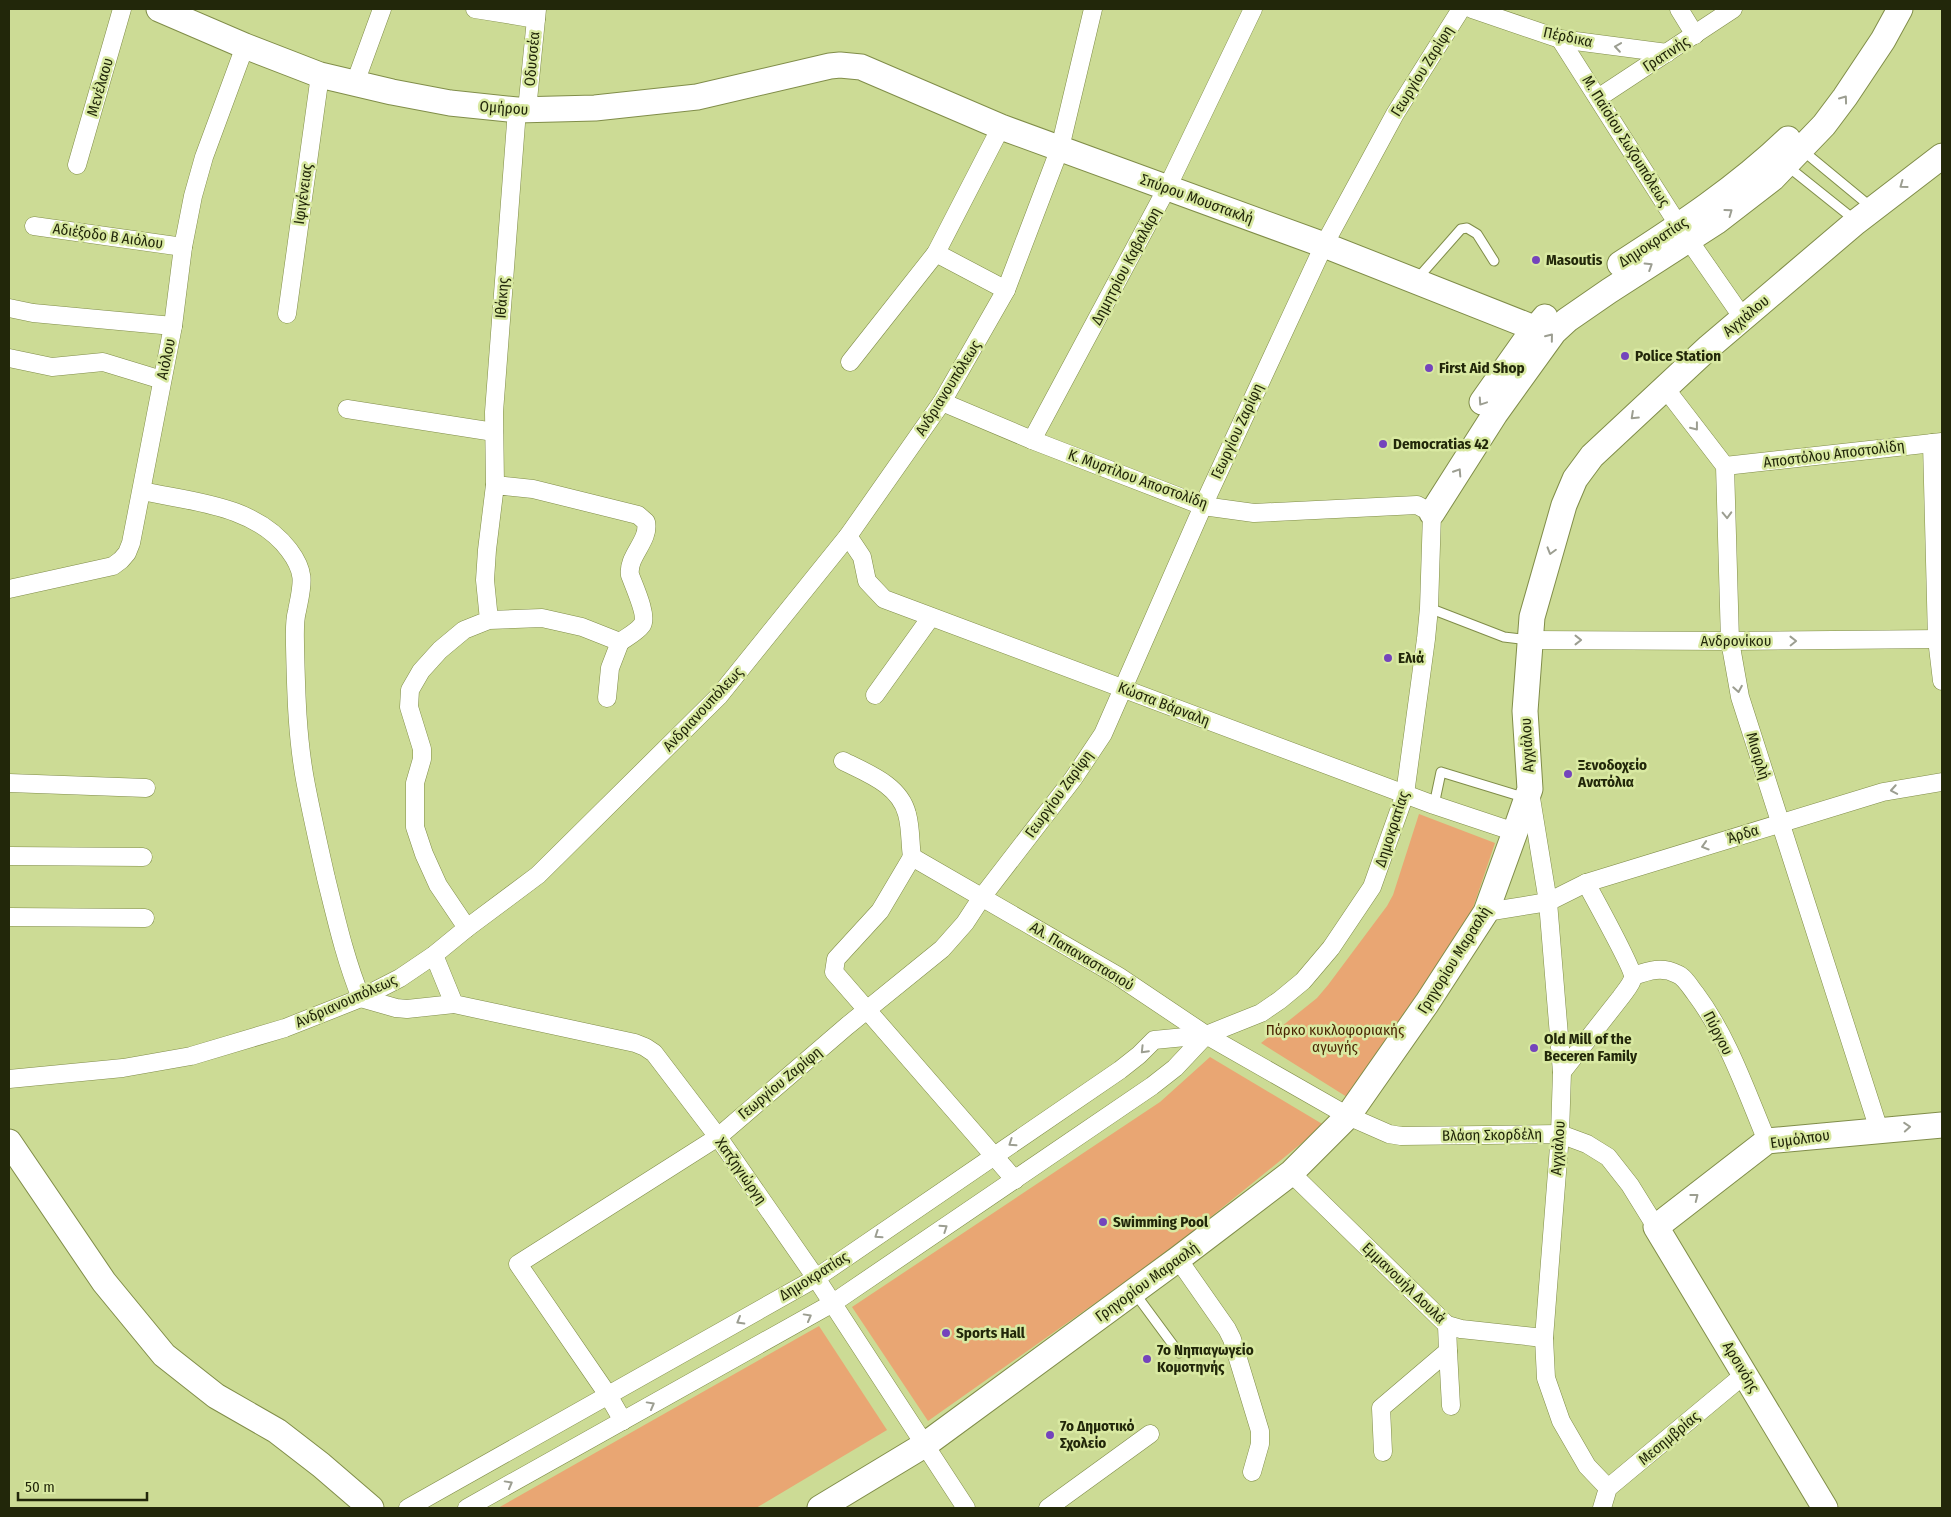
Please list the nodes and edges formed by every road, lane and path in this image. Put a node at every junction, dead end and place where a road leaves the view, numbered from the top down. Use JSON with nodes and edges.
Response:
{"nodes":[{"id":1,"x":122,"y":9,"type":"edge"},
{"id":2,"x":159,"y":9,"type":"edge"},
{"id":3,"x":382,"y":9,"type":"edge"},
{"id":4,"x":475,"y":9,"type":"edge"},
{"id":5,"x":1093,"y":9,"type":"edge"},
{"id":6,"x":1253,"y":9,"type":"edge"},
{"id":7,"x":1461,"y":9,"type":"edge"},
{"id":8,"x":1472,"y":9,"type":"edge"},
{"id":9,"x":1679,"y":9,"type":"edge"},
{"id":10,"x":1733,"y":9,"type":"edge"},
{"id":11,"x":1880,"y":9,"type":"edge"},
{"id":12,"x":1900,"y":9,"type":"edge"},
{"id":13,"x":536,"y":14,"type":"edge"},
{"id":14,"x":1695,"y":35,"type":"junction"},
{"id":15,"x":1560,"y":39,"type":"junction"},
{"id":16,"x":245,"y":46,"type":"junction"},
{"id":17,"x":1667,"y":54,"type":"junction"},
{"id":18,"x":861,"y":67,"type":"joint"},
{"id":19,"x":320,"y":75,"type":"junction"},
{"id":20,"x":355,"y":83,"type":"junction"},
{"id":21,"x":1598,"y":98,"type":"junction"},
{"id":22,"x":522,"y":110,"type":"junction"},
{"id":23,"x":1000,"y":127,"type":"junction"},
{"id":24,"x":1060,"y":148,"type":"junction"},
{"id":25,"x":1787,"y":152,"type":"junction"},
{"id":26,"x":1942,"y":156,"type":"edge"},
{"id":27,"x":78,"y":165,"type":"dead end"},
{"id":28,"x":1168,"y":188,"type":"junction"},
{"id":29,"x":1865,"y":215,"type":"junction"},
{"id":30,"x":34,"y":226,"type":"dead end"},
{"id":31,"x":1684,"y":233,"type":"junction"},
{"id":32,"x":1324,"y":245,"type":"junction"},
{"id":33,"x":183,"y":247,"type":"junction"},
{"id":34,"x":936,"y":253,"type":"junction"},
{"id":35,"x":1494,"y":261,"type":"dead end"},
{"id":36,"x":1416,"y":280,"type":"junction"},
{"id":37,"x":1006,"y":290,"type":"junction"},
{"id":38,"x":9,"y":308,"type":"edge"},
{"id":39,"x":286,"y":314,"type":"dead end"},
{"id":40,"x":1743,"y":318,"type":"junction"},
{"id":41,"x":173,"y":326,"type":"junction"},
{"id":42,"x":1534,"y":328,"type":"junction"},
{"id":43,"x":9,"y":358,"type":"edge"},
{"id":44,"x":850,"y":362,"type":"dead end"},
{"id":45,"x":162,"y":380,"type":"junction"},
{"id":46,"x":1665,"y":388,"type":"junction"},
{"id":47,"x":942,"y":402,"type":"junction"},
{"id":48,"x":347,"y":409,"type":"dead end"},
{"id":49,"x":494,"y":432,"type":"junction"},
{"id":50,"x":1032,"y":440,"type":"junction"},
{"id":51,"x":1937,"y":442,"type":"edge"},
{"id":52,"x":1725,"y":466,"type":"junction"},
{"id":53,"x":495,"y":485,"type":"junction"},
{"id":54,"x":142,"y":491,"type":"junction"},
{"id":55,"x":1203,"y":506,"type":"junction"},
{"id":56,"x":1425,"y":509,"type":"junction"},
{"id":57,"x":848,"y":536,"type":"junction"},
{"id":58,"x":9,"y":589,"type":"edge"},
{"id":59,"x":1429,"y":608,"type":"junction"},
{"id":60,"x":931,"y":617,"type":"junction"},
{"id":61,"x":489,"y":620,"type":"junction"},
{"id":62,"x":1940,"y":639,"type":"edge"},
{"id":63,"x":1529,"y":640,"type":"junction"},
{"id":64,"x":620,"y":642,"type":"junction"},
{"id":65,"x":1730,"y":642,"type":"junction"},
{"id":66,"x":1942,"y":681,"type":"edge"},
{"id":67,"x":1124,"y":689,"type":"junction"},
{"id":68,"x":875,"y":695,"type":"dead end"},
{"id":69,"x":607,"y":698,"type":"dead end"},
{"id":70,"x":843,"y":761,"type":"dead end"},
{"id":71,"x":1942,"y":782,"type":"edge"},
{"id":72,"x":9,"y":783,"type":"edge"},
{"id":73,"x":146,"y":788,"type":"dead end"},
{"id":74,"x":1405,"y":794,"type":"junction"},
{"id":75,"x":1528,"y":794,"type":"junction"},
{"id":76,"x":1434,"y":805,"type":"junction"},
{"id":77,"x":1779,"y":823,"type":"junction"},
{"id":78,"x":1515,"y":832,"type":"junction"},
{"id":79,"x":9,"y":856,"type":"edge"},
{"id":80,"x":143,"y":858,"type":"dead end"},
{"id":81,"x":912,"y":858,"type":"junction"},
{"id":82,"x":1586,"y":883,"type":"junction"},
{"id":83,"x":982,"y":896,"type":"junction"},
{"id":84,"x":1548,"y":902,"type":"junction"},
{"id":85,"x":1486,"y":912,"type":"junction"},
{"id":86,"x":9,"y":917,"type":"edge"},
{"id":87,"x":145,"y":918,"type":"dead end"},
{"id":88,"x":466,"y":928,"type":"junction"},
{"id":89,"x":434,"y":955,"type":"junction"},
{"id":90,"x":1633,"y":976,"type":"junction"},
{"id":91,"x":361,"y":998,"type":"junction"},
{"id":92,"x":454,"y":1004,"type":"junction"},
{"id":93,"x":867,"y":1010,"type":"junction"},
{"id":94,"x":1206,"y":1036,"type":"junction"},
{"id":95,"x":1562,"y":1072,"type":"junction"},
{"id":96,"x":9,"y":1078,"type":"edge"},
{"id":97,"x":1348,"y":1116,"type":"junction"},
{"id":98,"x":1942,"y":1125,"type":"edge"},
{"id":99,"x":1879,"y":1130,"type":"junction"},
{"id":100,"x":1560,"y":1134,"type":"junction"},
{"id":101,"x":718,"y":1136,"type":"junction"},
{"id":102,"x":1767,"y":1141,"type":"junction"},
{"id":103,"x":9,"y":1142,"type":"edge"},
{"id":104,"x":994,"y":1156,"type":"junction"},
{"id":105,"x":1291,"y":1173,"type":"junction"},
{"id":106,"x":1015,"y":1180,"type":"junction"},
{"id":107,"x":1656,"y":1227,"type":"junction"},
{"id":108,"x":1178,"y":1259,"type":"junction"},
{"id":109,"x":816,"y":1278,"type":"junction"},
{"id":110,"x":1134,"y":1292,"type":"junction"},
{"id":111,"x":833,"y":1303,"type":"junction"},
{"id":112,"x":1447,"y":1325,"type":"junction"},
{"id":113,"x":1544,"y":1338,"type":"junction"},
{"id":114,"x":1448,"y":1351,"type":"junction"},
{"id":115,"x":1180,"y":1353,"type":"dead end"},
{"id":116,"x":1745,"y":1374,"type":"junction"},
{"id":117,"x":608,"y":1395,"type":"junction"},
{"id":118,"x":1451,"y":1406,"type":"dead end"},
{"id":119,"x":623,"y":1420,"type":"junction"},
{"id":120,"x":1150,"y":1434,"type":"dead end"},
{"id":121,"x":926,"y":1444,"type":"junction"},
{"id":122,"x":1382,"y":1452,"type":"dead end"},
{"id":123,"x":1252,"y":1472,"type":"dead end"},
{"id":124,"x":1608,"y":1488,"type":"junction"},
{"id":125,"x":371,"y":1508,"type":"edge"},
{"id":126,"x":408,"y":1508,"type":"edge"},
{"id":127,"x":467,"y":1508,"type":"edge"},
{"id":128,"x":820,"y":1508,"type":"edge"},
{"id":129,"x":966,"y":1508,"type":"edge"},
{"id":130,"x":1048,"y":1508,"type":"edge"},
{"id":131,"x":1602,"y":1508,"type":"edge"},
{"id":132,"x":1825,"y":1508,"type":"edge"}],
"edges":[{"from":1,"to":27,"type":"street","name":"Μενέλαου"},
{"from":2,"to":16,"type":"street","name":"Ομήρου"},
{"from":3,"to":20,"type":"street"},
{"from":4,"to":13,"type":"street"},
{"from":5,"to":24,"type":"street","name":"Ανδριανουπόλεως"},
{"from":6,"to":28,"type":"street","name":"Δημητρίου Καβαλάρη"},
{"from":7,"to":32,"type":"street","name":"Γεωργίου Ζαρίφη"},
{"from":8,"to":15,"type":"street","name":"Πέρδικα"},
{"from":9,"to":14,"type":"street"},
{"from":10,"to":14,"type":"street","name":"Γρατινής"},
{"from":11,"to":25,"type":"street"},
{"from":25,"to":12,"type":"street","one_way":true},
{"from":13,"to":22,"type":"street","name":"Οδυσσέα"},
{"from":14,"to":17,"type":"street","name":"Γρατινής"},
{"from":17,"to":15,"type":"street","name":"Πέρδικα","one_way":true},
{"from":15,"to":21,"type":"street","name":"Μ. Παϊσίου Σωζουπόλεως"},
{"from":16,"to":19,"type":"street","name":"Ομήρου"},
{"from":16,"to":33,"type":"street","name":"Αιόλου"},
{"from":17,"to":21,"type":"street","name":"Γρατινής"},
{"from":18,"to":22,"type":"street","name":"Ομήρου"},
{"from":18,"to":23,"type":"street","name":"Σπύρου Μουστακλή"},
{"from":19,"to":20,"type":"street","name":"Ομήρου"},
{"from":19,"to":39,"type":"street","name":"Ιφιγένειας"},
{"from":20,"to":22,"type":"street","name":"Ομήρου"},
{"from":21,"to":31,"type":"street","name":"Μ. Παϊσίου Σωζουπόλεως"},
{"from":22,"to":49,"type":"street","name":"Ιθάκης"},
{"from":23,"to":24,"type":"street","name":"Σπύρου Μουστακλή"},
{"from":23,"to":34,"type":"street"},
{"from":24,"to":28,"type":"street","name":"Σπύρου Μουστακλή"},
{"from":24,"to":37,"type":"street","name":"Ανδριανουπόλεως"},
{"from":25,"to":29,"type":"lane"},
{"from":25,"to":29,"type":"lane"},
{"from":25,"to":31,"type":"street"},
{"from":26,"to":29,"type":"street","name":"Αγχιάλου","one_way":true},
{"from":28,"to":32,"type":"street","name":"Σπύρου Μουστακλή"},
{"from":28,"to":50,"type":"street","name":"Δημητρίου Καβαλάρη"},
{"from":29,"to":40,"type":"street","name":"Αγχιάλου"},
{"from":30,"to":33,"type":"street","name":"Αδιέξοδο Β Αιόλου"},
{"from":31,"to":40,"type":"street","name":"Μ. Παϊσίου Σωζουπόλεως"},
{"from":31,"to":42,"type":"street","name":"Δημοκρατίας"},
{"from":56,"to":31,"type":"street","one_way":true},
{"from":32,"to":36,"type":"street","name":"Σπύρου Μουστακλή"},
{"from":32,"to":55,"type":"street","name":"Γεωργίου Ζαρίφη"},
{"from":33,"to":41,"type":"street","name":"Αιόλου"},
{"from":34,"to":37,"type":"street"},
{"from":34,"to":44,"type":"street"},
{"from":35,"to":36,"type":"lane"},
{"from":36,"to":42,"type":"street","name":"Σπύρου Μουστακλή"},
{"from":37,"to":47,"type":"street","name":"Ανδριανουπόλεως"},
{"from":38,"to":41,"type":"street"},
{"from":40,"to":46,"type":"street","name":"Αγχιάλου"},
{"from":41,"to":45,"type":"street","name":"Αιόλου"},
{"from":42,"to":56,"type":"street","name":"Δημοκρατίας","one_way":true},
{"from":43,"to":45,"type":"street"},
{"from":45,"to":54,"type":"street","name":"Αιόλου"},
{"from":46,"to":52,"type":"street","one_way":true},
{"from":46,"to":63,"type":"street","name":"Αγχιάλου","one_way":true},
{"from":47,"to":50,"type":"street","name":"Κ. Μυρτίλου Αποστολίδη"},
{"from":47,"to":57,"type":"street","name":"Ανδριανουπόλεως"},
{"from":48,"to":49,"type":"street"},
{"from":49,"to":53,"type":"street","name":"Ιθάκης"},
{"from":50,"to":55,"type":"street","name":"Κ. Μυρτίλου Αποστολίδη"},
{"from":51,"to":52,"type":"street","name":"Αποστόλου Αποστολίδη"},
{"from":51,"to":62,"type":"street"},
{"from":52,"to":65,"type":"street","name":"Μισιρλή","one_way":true},
{"from":53,"to":61,"type":"street","name":"Ιθάκης"},
{"from":53,"to":64,"type":"street"},
{"from":54,"to":58,"type":"street","name":"Αιόλου"},
{"from":54,"to":91,"type":"street"},
{"from":55,"to":56,"type":"street","name":"Κ. Μυρτίλου Αποστολίδη"},
{"from":55,"to":67,"type":"street","name":"Γεωργίου Ζαρίφη"},
{"from":56,"to":59,"type":"street","name":"Δημοκρατίας"},
{"from":57,"to":60,"type":"street","name":"Κώστα Βάρναλη"},
{"from":57,"to":88,"type":"street","name":"Ανδριανουπόλεως"},
{"from":59,"to":63,"type":"lane"},
{"from":59,"to":74,"type":"street","name":"Δημοκρατίας"},
{"from":60,"to":67,"type":"street","name":"Κώστα Βάρναλη"},
{"from":60,"to":68,"type":"street"},
{"from":61,"to":64,"type":"street"},
{"from":61,"to":88,"type":"street"},
{"from":65,"to":62,"type":"street","name":"Ανδρονίκου","one_way":true},
{"from":62,"to":66,"type":"street"},
{"from":63,"to":65,"type":"street","name":"Ανδρονίκου","one_way":true},
{"from":63,"to":75,"type":"street","name":"Αγχιάλου"},
{"from":64,"to":69,"type":"street"},
{"from":65,"to":77,"type":"street","name":"Μισιρλή","one_way":true},
{"from":67,"to":74,"type":"street","name":"Κώστα Βάρναλη"},
{"from":67,"to":83,"type":"street","name":"Γεωργίου Ζαρίφη"},
{"from":70,"to":81,"type":"street"},
{"from":71,"to":77,"type":"street","name":"Άρδα","one_way":true},
{"from":72,"to":73,"type":"street"},
{"from":74,"to":76,"type":"street","name":"Κώστα Βάρναλη"},
{"from":74,"to":94,"type":"street","name":"Δημοκρατίας"},
{"from":75,"to":76,"type":"lane"},
{"from":75,"to":78,"type":"street","name":"Γρηγορίου Μαρασλή"},
{"from":75,"to":84,"type":"street","name":"Αγχιάλου"},
{"from":76,"to":78,"type":"street","name":"Κώστα Βάρναλη"},
{"from":77,"to":82,"type":"street","name":"Άρδα","one_way":true},
{"from":77,"to":99,"type":"street","name":"Μισιρλή"},
{"from":78,"to":85,"type":"street","name":"Γρηγορίου Μαρασλή"},
{"from":79,"to":80,"type":"street"},
{"from":81,"to":83,"type":"street","name":"Αλ. Παπαναστασιού"},
{"from":81,"to":93,"type":"street"},
{"from":82,"to":84,"type":"street","name":"Άρδα"},
{"from":82,"to":90,"type":"street"},
{"from":83,"to":93,"type":"street","name":"Γεωργίου Ζαρίφη"},
{"from":83,"to":94,"type":"street","name":"Αλ. Παπαναστασιού"},
{"from":84,"to":85,"type":"street","name":"Άρδα"},
{"from":84,"to":95,"type":"street","name":"Αγχιάλου"},
{"from":85,"to":97,"type":"street","name":"Γρηγορίου Μαρασλή"},
{"from":86,"to":87,"type":"street"},
{"from":88,"to":89,"type":"street","name":"Ανδριανουπόλεως"},
{"from":89,"to":91,"type":"street","name":"Ανδριανουπόλεως"},
{"from":89,"to":92,"type":"street"},
{"from":90,"to":95,"type":"street"},
{"from":90,"to":102,"type":"street","name":"Πύργου"},
{"from":91,"to":92,"type":"street","name":"Χατζηγιώργη"},
{"from":91,"to":96,"type":"street","name":"Ανδριανουπόλεως"},
{"from":92,"to":101,"type":"street","name":"Χατζηγιώργη"},
{"from":93,"to":101,"type":"street","name":"Γεωργίου Ζαρίφη"},
{"from":93,"to":104,"type":"street"},
{"from":94,"to":97,"type":"street","name":"Αλ. Παπαναστασιού"},
{"from":94,"to":104,"type":"street","name":"Δημοκρατίας","one_way":true},
{"from":94,"to":106,"type":"street","name":"Δημοκρατίας"},
{"from":95,"to":100,"type":"street","name":"Αγχιάλου"},
{"from":97,"to":100,"type":"street","name":"Βλάση Σκορδέλη"},
{"from":97,"to":105,"type":"street","name":"Γρηγορίου Μαρασλή"},
{"from":99,"to":98,"type":"street","name":"Ευμόλπου","one_way":true},
{"from":99,"to":102,"type":"street","name":"Ευμόλπου"},
{"from":100,"to":107,"type":"street","name":"Βλάση Σκορδέλη"},
{"from":100,"to":113,"type":"street","name":"Αγχιάλου"},
{"from":101,"to":109,"type":"street","name":"Χατζηγιώργη"},
{"from":101,"to":117,"type":"street","name":"Γεωργίου Ζαρίφη"},
{"from":107,"to":102,"type":"street","name":"Ευμόλπου","one_way":true},
{"from":103,"to":125,"type":"street"},
{"from":104,"to":106,"type":"street"},
{"from":104,"to":109,"type":"street","name":"Δημοκρατίας","one_way":true},
{"from":105,"to":108,"type":"street","name":"Γρηγορίου Μαρασλή"},
{"from":105,"to":112,"type":"street","name":"Εμμανουήλ Δουλά"},
{"from":111,"to":106,"type":"street","name":"Δημοκρατίας","one_way":true},
{"from":107,"to":116,"type":"street","name":"Αρσινόης"},
{"from":108,"to":110,"type":"street","name":"Γρηγορίου Μαρασλή"},
{"from":108,"to":123,"type":"street"},
{"from":109,"to":111,"type":"street","name":"Χατζηγιώργη"},
{"from":109,"to":117,"type":"street","name":"Δημοκρατίας","one_way":true},
{"from":110,"to":115,"type":"lane"},
{"from":110,"to":121,"type":"street","name":"Γρηγορίου Μαρασλή"},
{"from":119,"to":111,"type":"street","name":"Δημοκρατίας","one_way":true},
{"from":111,"to":121,"type":"street","name":"Χατζηγιώργη"},
{"from":112,"to":113,"type":"street","name":"Εμμανουήλ Δουλά"},
{"from":112,"to":114,"type":"street"},
{"from":113,"to":124,"type":"street","name":"Αγχιάλου"},
{"from":114,"to":118,"type":"street"},
{"from":114,"to":122,"type":"street"},
{"from":116,"to":124,"type":"street","name":"Μεσημβρίας"},
{"from":116,"to":132,"type":"street","name":"Αρσινόης"},
{"from":117,"to":119,"type":"street"},
{"from":117,"to":126,"type":"street","name":"Δημοκρατίας"},
{"from":127,"to":119,"type":"street","name":"Δημοκρατίας","one_way":true},
{"from":120,"to":130,"type":"street"},
{"from":121,"to":128,"type":"street","name":"Γρηγορίου Μαρασλή"},
{"from":121,"to":129,"type":"street","name":"Χατζηγιώργη"},
{"from":124,"to":131,"type":"street"}]}
